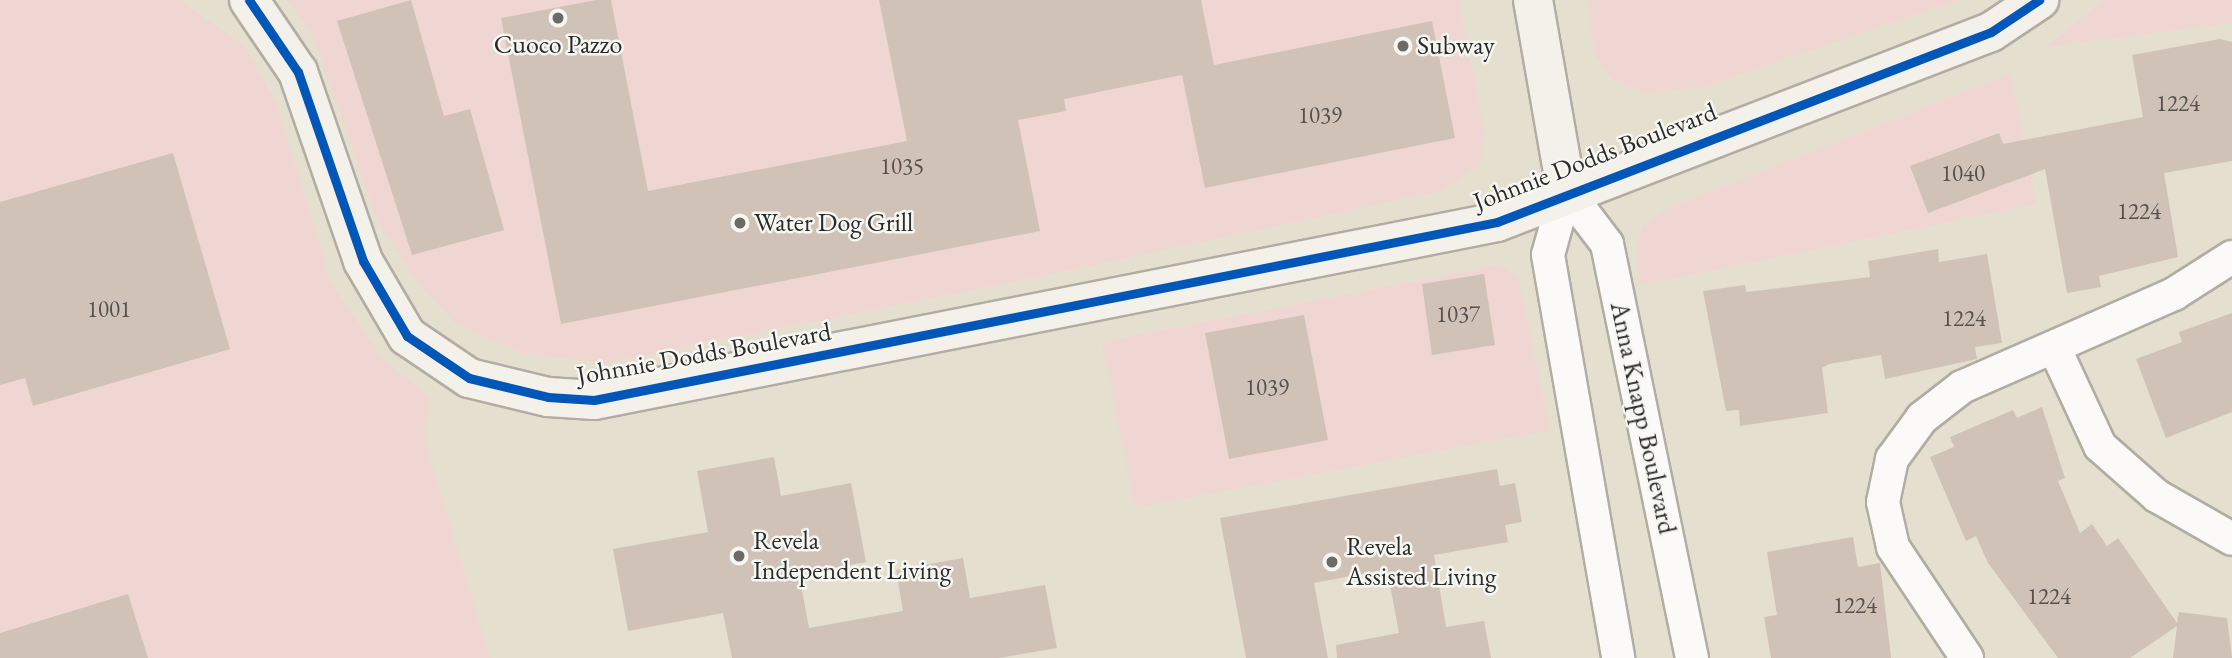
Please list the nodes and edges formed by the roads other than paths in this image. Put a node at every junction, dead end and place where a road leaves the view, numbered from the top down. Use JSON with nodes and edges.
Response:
{"nodes":[{"id":1,"x":249,"y":0,"type":"edge"},
{"id":2,"x":1533,"y":0,"type":"edge"},
{"id":3,"x":2039,"y":0,"type":"edge"},
{"id":4,"x":1566,"y":190,"type":"junction"},
{"id":5,"x":2232,"y":257,"type":"edge"},
{"id":6,"x":2055,"y":349,"type":"junction"},
{"id":7,"x":2232,"y":539,"type":"edge"},
{"id":8,"x":1618,"y":658,"type":"edge"},
{"id":9,"x":1692,"y":658,"type":"edge"},
{"id":10,"x":1967,"y":658,"type":"edge"}],
"edges":[{"from":1,"to":4,"type":"street","name":"Johnnie Dodds Boulevard"},
{"from":2,"to":4,"type":"street","name":"Anna Knapp Boulevard"},
{"from":3,"to":4,"type":"street","name":"Johnnie Dodds Boulevard"},
{"from":4,"to":8,"type":"street","name":"Anna Knapp Boulevard"},
{"from":4,"to":9,"type":"street","name":"Anna Knapp Boulevard"},
{"from":5,"to":6,"type":"street"},
{"from":6,"to":7,"type":"street"},
{"from":6,"to":10,"type":"street"}]}
